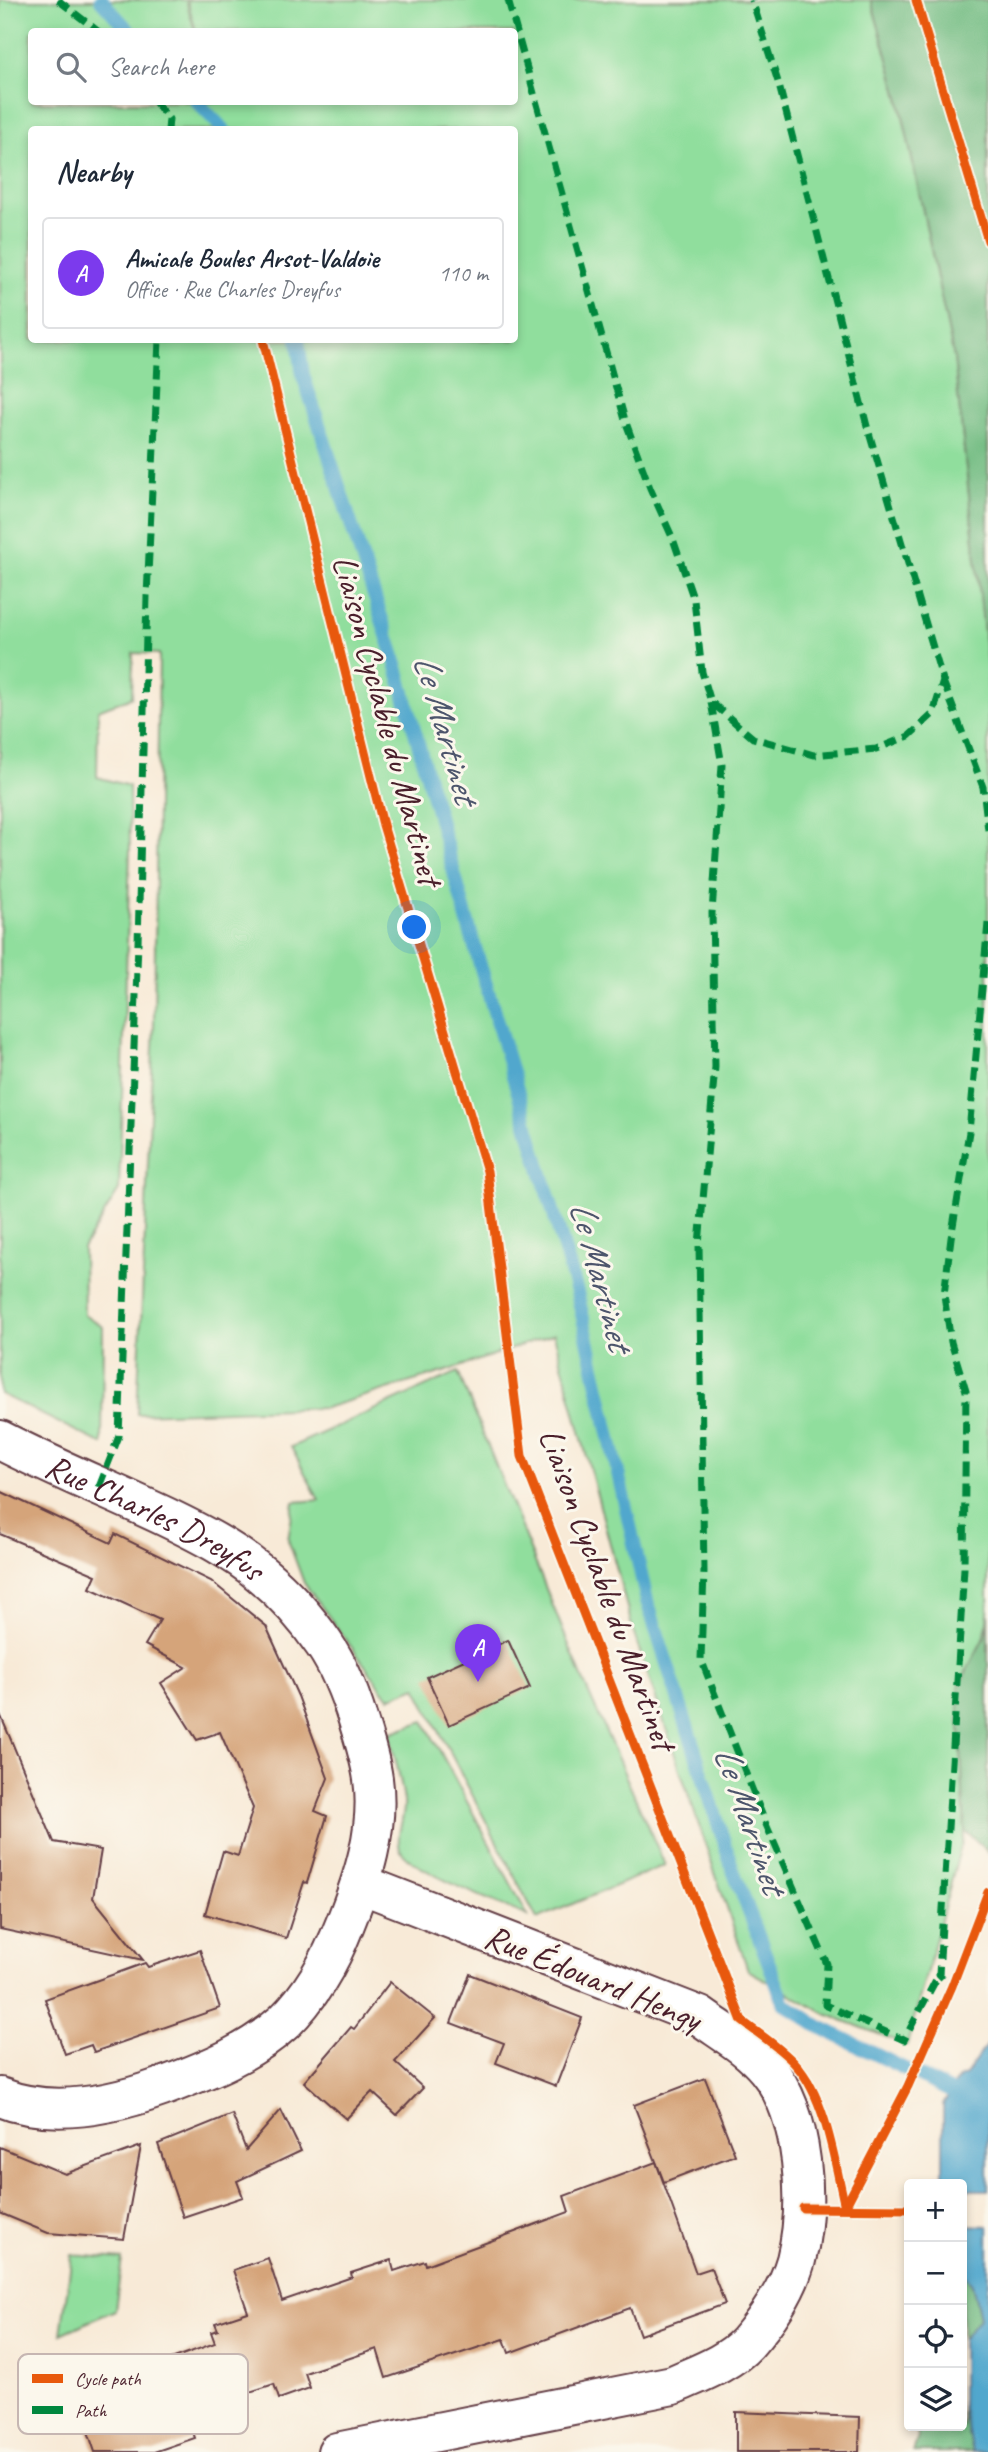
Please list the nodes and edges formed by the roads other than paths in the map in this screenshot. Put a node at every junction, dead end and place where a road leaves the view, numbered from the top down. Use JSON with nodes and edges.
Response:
{"nodes":[{"id":1,"x":0,"y":1440,"type":"edge"},
{"id":2,"x":361,"y":1884,"type":"junction"},
{"id":3,"x":0,"y":2097,"type":"edge"},
{"id":4,"x":337,"y":2452,"type":"edge"}],
"edges":[{"from":1,"to":2,"type":"street","name":"Rue Charles Dreyfus"},
{"from":2,"to":3,"type":"street","name":"Rue Charles Dreyfus"},
{"from":2,"to":4,"type":"street","name":"Rue Édouard Hengy"}]}
